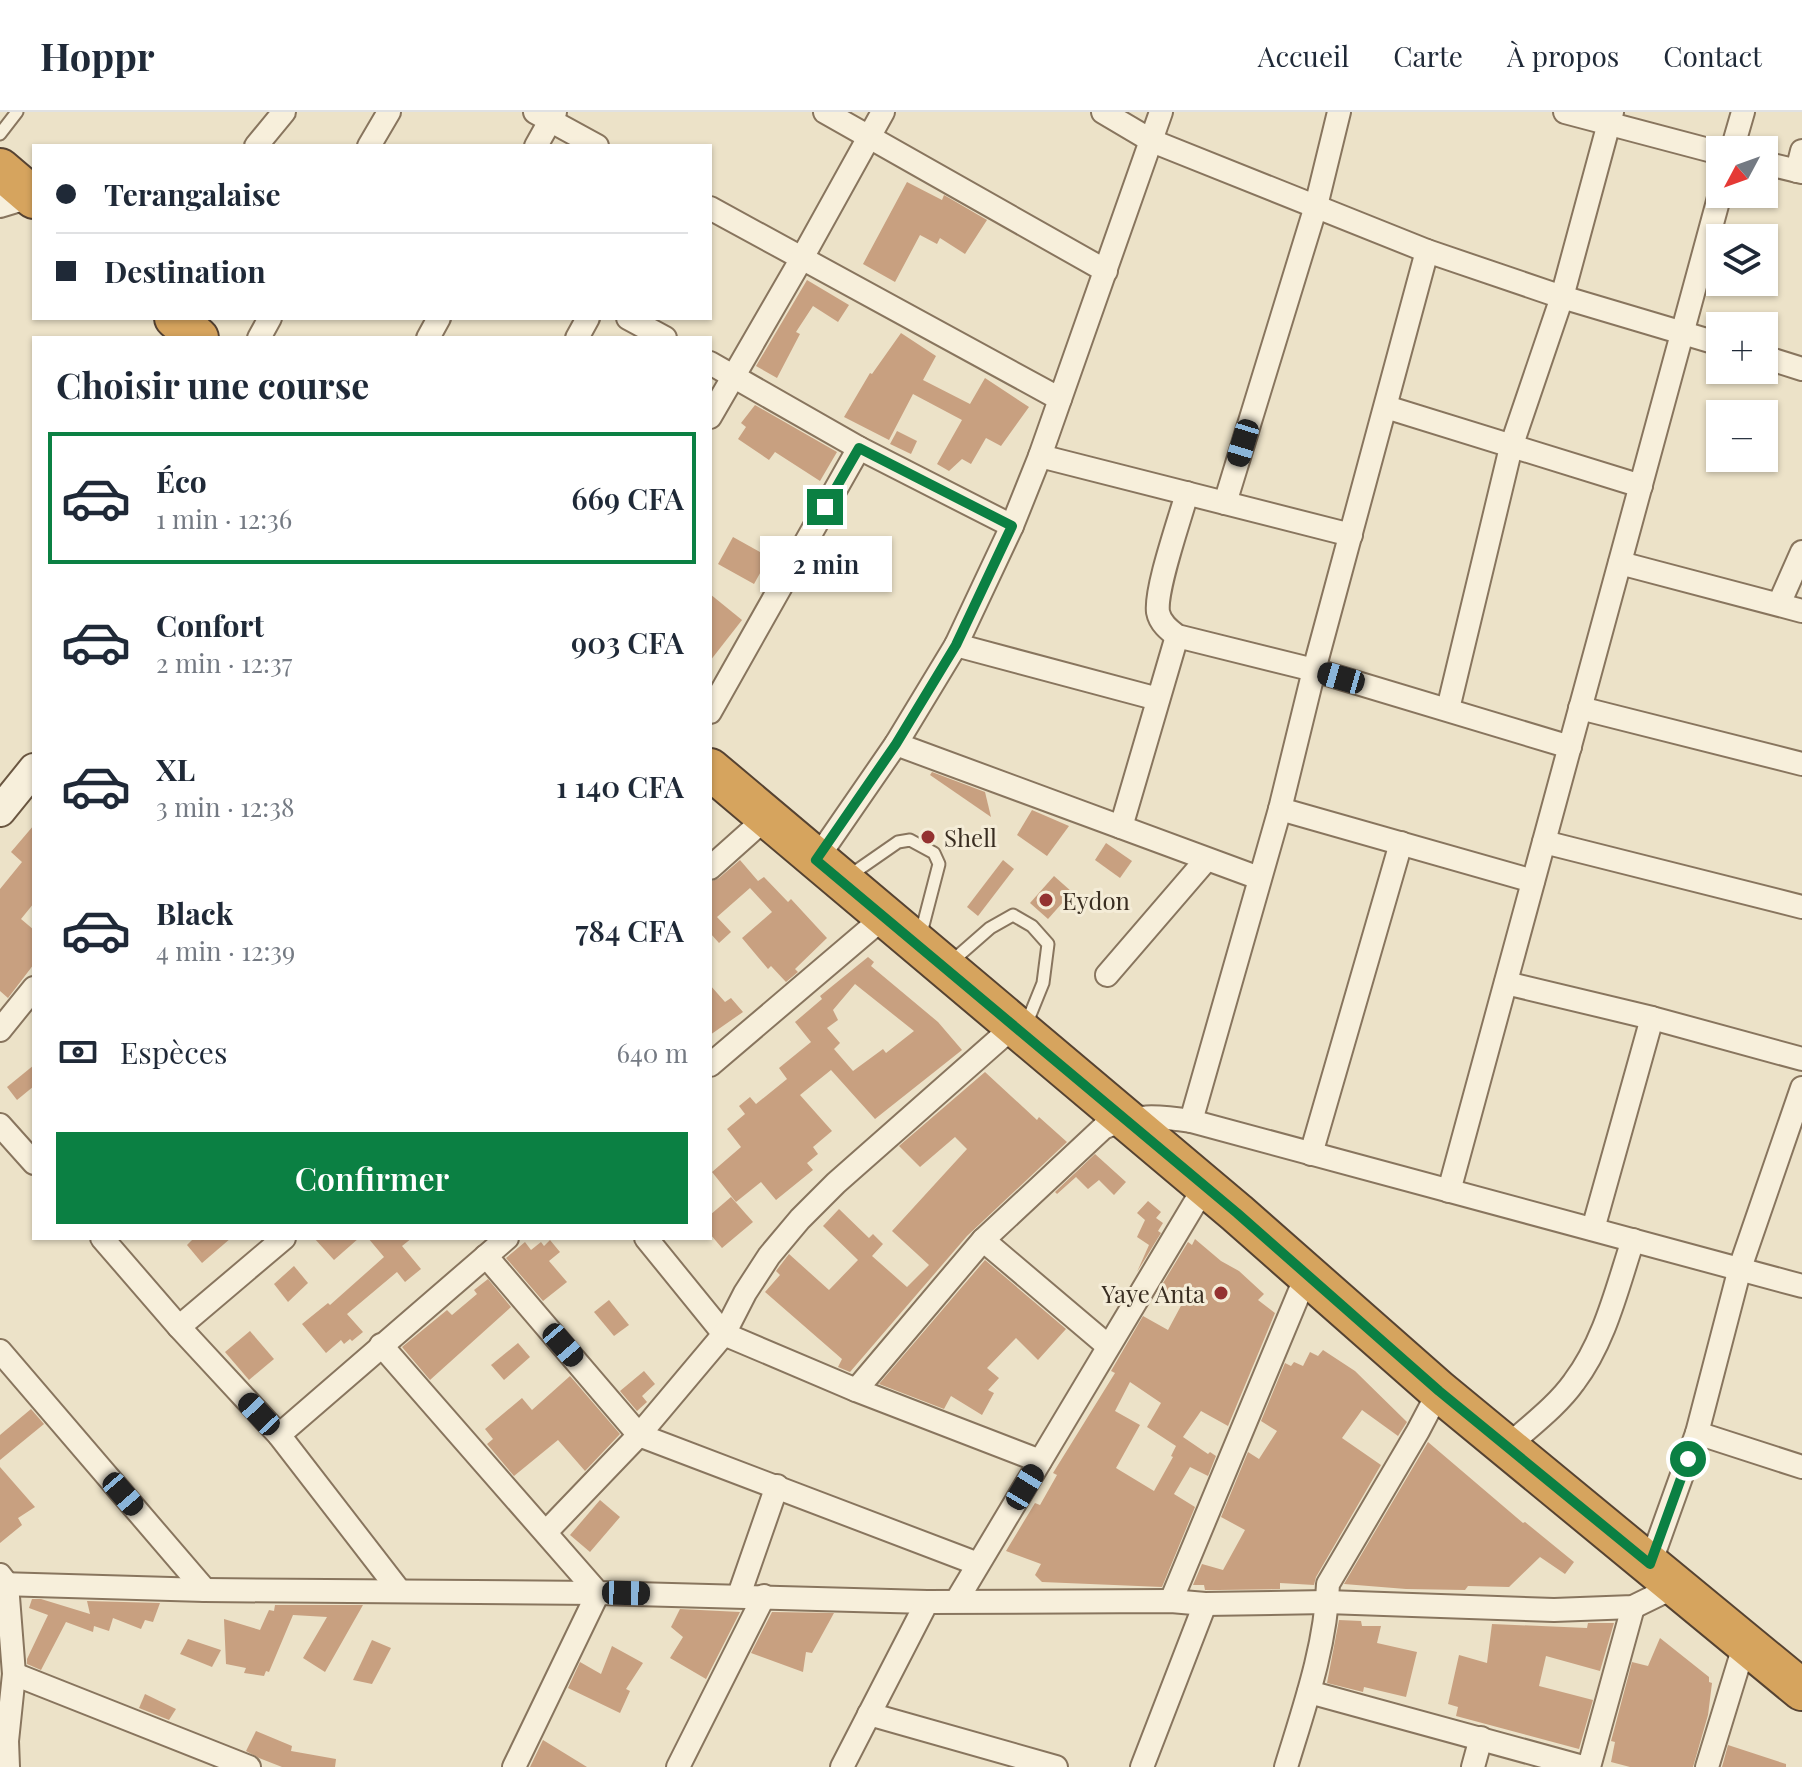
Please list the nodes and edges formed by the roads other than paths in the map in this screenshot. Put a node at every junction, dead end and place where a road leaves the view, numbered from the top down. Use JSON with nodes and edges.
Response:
{"nodes":[{"id":1,"x":17,"y":112,"type":"edge"},
{"id":2,"x":284,"y":112,"type":"edge"},
{"id":3,"x":389,"y":112,"type":"edge"},
{"id":4,"x":825,"y":112,"type":"edge"},
{"id":5,"x":883,"y":112,"type":"edge"},
{"id":6,"x":1103,"y":112,"type":"edge"},
{"id":7,"x":1161,"y":112,"type":"edge"},
{"id":8,"x":1339,"y":112,"type":"edge"},
{"id":9,"x":1565,"y":112,"type":"edge"},
{"id":10,"x":1743,"y":112,"type":"edge"},
{"id":11,"x":547,"y":115,"type":"edge"},
{"id":12,"x":1610,"y":118,"type":"edge"},
{"id":13,"x":0,"y":134,"type":"edge"},
{"id":14,"x":1736,"y":136,"type":"edge"},
{"id":15,"x":869,"y":137,"type":"junction"},
{"id":16,"x":1152,"y":141,"type":"junction"},
{"id":17,"x":258,"y":144,"type":"edge"},
{"id":18,"x":370,"y":144,"type":"edge"},
{"id":19,"x":537,"y":144,"type":"edge"},
{"id":20,"x":594,"y":144,"type":"edge"},
{"id":21,"x":1706,"y":149,"type":"edge"},
{"id":22,"x":1778,"y":163,"type":"edge"},
{"id":23,"x":1800,"y":164,"type":"edge"},
{"id":24,"x":0,"y":169,"type":"edge"},
{"id":25,"x":22,"y":200,"type":"edge"},
{"id":26,"x":1316,"y":206,"type":"junction"},
{"id":27,"x":1716,"y":208,"type":"edge"},
{"id":28,"x":712,"y":209,"type":"edge"},
{"id":29,"x":1427,"y":251,"type":"junction"},
{"id":30,"x":802,"y":258,"type":"junction"},
{"id":31,"x":1106,"y":271,"type":"junction"},
{"id":32,"x":1562,"y":297,"type":"junction"},
{"id":33,"x":177,"y":320,"type":"edge"},
{"id":34,"x":632,"y":320,"type":"edge"},
{"id":35,"x":1683,"y":332,"type":"junction"},
{"id":36,"x":196,"y":336,"type":"edge"},
{"id":37,"x":661,"y":336,"type":"edge"},
{"id":38,"x":1706,"y":339,"type":"edge"},
{"id":39,"x":1778,"y":361,"type":"edge"},
{"id":40,"x":712,"y":364,"type":"edge"},
{"id":41,"x":1802,"y":369,"type":"edge"},
{"id":42,"x":734,"y":376,"type":"junction"},
{"id":43,"x":1060,"y":399,"type":"junction"},
{"id":44,"x":1386,"y":407,"type":"junction"},
{"id":45,"x":712,"y":414,"type":"edge"},
{"id":46,"x":1511,"y":447,"type":"junction"},
{"id":47,"x":859,"y":448,"type":"junction"},
{"id":48,"x":1040,"y":456,"type":"junction"},
{"id":49,"x":1641,"y":486,"type":"junction"},
{"id":50,"x":1187,"y":493,"type":"junction"},
{"id":51,"x":1225,"y":503,"type":"junction"},
{"id":52,"x":1012,"y":526,"type":"junction"},
{"id":53,"x":1351,"y":535,"type":"junction"},
{"id":54,"x":1802,"y":552,"type":"edge"},
{"id":55,"x":1620,"y":563,"type":"junction"},
{"id":56,"x":1779,"y":604,"type":"junction"},
{"id":57,"x":1802,"y":611,"type":"edge"},
{"id":58,"x":1177,"y":636,"type":"junction"},
{"id":59,"x":956,"y":645,"type":"junction"},
{"id":60,"x":1314,"y":670,"type":"junction"},
{"id":61,"x":1158,"y":699,"type":"junction"},
{"id":62,"x":712,"y":708,"type":"edge"},
{"id":63,"x":1580,"y":708,"type":"junction"},
{"id":64,"x":1448,"y":709,"type":"junction"},
{"id":65,"x":896,"y":744,"type":"junction"},
{"id":66,"x":1570,"y":747,"type":"junction"},
{"id":67,"x":1802,"y":764,"type":"edge"},
{"id":68,"x":32,"y":771,"type":"edge"},
{"id":69,"x":712,"y":771,"type":"edge"},
{"id":70,"x":1280,"y":809,"type":"junction"},
{"id":71,"x":0,"y":811,"type":"edge"},
{"id":72,"x":766,"y":818,"type":"junction"},
{"id":73,"x":1121,"y":827,"type":"junction"},
{"id":74,"x":1544,"y":842,"type":"junction"},
{"id":75,"x":1401,"y":843,"type":"junction"},
{"id":76,"x":1206,"y":860,"type":"junction"},
{"id":77,"x":712,"y":866,"type":"edge"},
{"id":78,"x":829,"y":871,"type":"junction"},
{"id":79,"x":1259,"y":878,"type":"junction"},
{"id":80,"x":1533,"y":881,"type":"junction"},
{"id":81,"x":1802,"y":907,"type":"edge"},
{"id":82,"x":884,"y":917,"type":"junction"},
{"id":83,"x":931,"y":956,"type":"junction"},
{"id":84,"x":1107,"y":975,"type":"dead end"},
{"id":85,"x":1506,"y":983,"type":"junction"},
{"id":86,"x":32,"y":990,"type":"edge"},
{"id":87,"x":1652,"y":1018,"type":"junction"},
{"id":88,"x":0,"y":1030,"type":"edge"},
{"id":89,"x":1018,"y":1030,"type":"junction"},
{"id":90,"x":1802,"y":1059,"type":"edge"},
{"id":91,"x":712,"y":1063,"type":"edge"},
{"id":92,"x":1802,"y":1088,"type":"edge"},
{"id":93,"x":1124,"y":1118,"type":"junction"},
{"id":94,"x":1191,"y":1121,"type":"junction"},
{"id":95,"x":0,"y":1125,"type":"edge"},
{"id":96,"x":1311,"y":1154,"type":"junction"},
{"id":97,"x":32,"y":1161,"type":"edge"},
{"id":98,"x":1205,"y":1186,"type":"junction"},
{"id":99,"x":1449,"y":1191,"type":"junction"},
{"id":100,"x":1593,"y":1229,"type":"junction"},
{"id":101,"x":104,"y":1240,"type":"edge"},
{"id":102,"x":282,"y":1240,"type":"edge"},
{"id":103,"x":505,"y":1240,"type":"edge"},
{"id":104,"x":648,"y":1240,"type":"edge"},
{"id":105,"x":983,"y":1240,"type":"junction"},
{"id":106,"x":1633,"y":1240,"type":"junction"},
{"id":107,"x":486,"y":1256,"type":"junction"},
{"id":108,"x":1740,"y":1268,"type":"junction"},
{"id":109,"x":1307,"y":1274,"type":"junction"},
{"id":110,"x":1802,"y":1286,"type":"edge"},
{"id":111,"x":179,"y":1327,"type":"junction"},
{"id":112,"x":724,"y":1334,"type":"junction"},
{"id":113,"x":381,"y":1345,"type":"junction"},
{"id":114,"x":1108,"y":1346,"type":"junction"},
{"id":115,"x":0,"y":1351,"type":"edge"},
{"id":116,"x":856,"y":1390,"type":"junction"},
{"id":117,"x":1439,"y":1391,"type":"junction"},
{"id":118,"x":1697,"y":1433,"type":"junction"},
{"id":119,"x":279,"y":1435,"type":"junction"},
{"id":120,"x":639,"y":1435,"type":"junction"},
{"id":121,"x":1508,"y":1446,"type":"junction"},
{"id":122,"x":1040,"y":1461,"type":"junction"},
{"id":123,"x":1802,"y":1467,"type":"edge"},
{"id":124,"x":777,"y":1486,"type":"junction"},
{"id":125,"x":546,"y":1532,"type":"junction"},
{"id":126,"x":978,"y":1564,"type":"junction"},
{"id":127,"x":1663,"y":1575,"type":"junction"},
{"id":128,"x":2,"y":1581,"type":"edge"},
{"id":129,"x":398,"y":1589,"type":"junction"},
{"id":130,"x":205,"y":1590,"type":"junction"},
{"id":131,"x":598,"y":1593,"type":"junction"},
{"id":132,"x":739,"y":1595,"type":"junction"},
{"id":133,"x":764,"y":1596,"type":"junction"},
{"id":134,"x":957,"y":1600,"type":"junction"},
{"id":135,"x":1171,"y":1601,"type":"junction"},
{"id":136,"x":927,"y":1602,"type":"junction"},
{"id":137,"x":1327,"y":1602,"type":"junction"},
{"id":138,"x":1205,"y":1604,"type":"junction"},
{"id":139,"x":1633,"y":1607,"type":"junction"},
{"id":140,"x":1745,"y":1643,"type":"junction"},
{"id":141,"x":14,"y":1674,"type":"junction"},
{"id":142,"x":1802,"y":1690,"type":"edge"},
{"id":143,"x":1309,"y":1692,"type":"junction"},
{"id":144,"x":869,"y":1714,"type":"junction"},
{"id":145,"x":1481,"y":1738,"type":"junction"},
{"id":146,"x":4,"y":1741,"type":"edge"},
{"id":147,"x":998,"y":1760,"type":"edge"},
{"id":148,"x":8,"y":1767,"type":"edge"},
{"id":149,"x":249,"y":1767,"type":"edge"},
{"id":150,"x":514,"y":1767,"type":"edge"},
{"id":151,"x":678,"y":1767,"type":"edge"},
{"id":152,"x":842,"y":1767,"type":"edge"},
{"id":153,"x":1056,"y":1767,"type":"edge"},
{"id":154,"x":1142,"y":1767,"type":"edge"},
{"id":155,"x":1286,"y":1767,"type":"edge"},
{"id":156,"x":1473,"y":1767,"type":"edge"},
{"id":157,"x":1586,"y":1767,"type":"edge"},
{"id":158,"x":1707,"y":1767,"type":"edge"}],
"edges":[{"from":1,"to":13,"type":"lane"},
{"from":2,"to":17,"type":"street"},
{"from":3,"to":18,"type":"street"},
{"from":4,"to":15,"type":"street"},
{"from":5,"to":15,"type":"street"},
{"from":6,"to":16,"type":"street"},
{"from":7,"to":16,"type":"street"},
{"from":8,"to":26,"type":"street"},
{"from":9,"to":12,"type":"street"},
{"from":10,"to":14,"type":"street"},
{"from":11,"to":19,"type":"street"},
{"from":11,"to":20,"type":"street"},
{"from":12,"to":21,"type":"street"},
{"from":12,"to":32,"type":"street"},
{"from":15,"to":30,"type":"street"},
{"from":15,"to":31,"type":"street"},
{"from":16,"to":26,"type":"street"},
{"from":16,"to":31,"type":"street"},
{"from":22,"to":23,"type":"street"},
{"from":24,"to":25,"type":"highway"},
{"from":26,"to":29,"type":"street"},
{"from":26,"to":51,"type":"street"},
{"from":27,"to":35,"type":"street"},
{"from":28,"to":30,"type":"street"},
{"from":29,"to":32,"type":"street"},
{"from":29,"to":44,"type":"street"},
{"from":30,"to":42,"type":"street"},
{"from":30,"to":43,"type":"street"},
{"from":31,"to":43,"type":"street"},
{"from":32,"to":35,"type":"street"},
{"from":32,"to":46,"type":"street"},
{"from":33,"to":36,"type":"highway"},
{"from":34,"to":37,"type":"street"},
{"from":35,"to":38,"type":"street"},
{"from":35,"to":49,"type":"street"},
{"from":39,"to":41,"type":"street"},
{"from":40,"to":42,"type":"street"},
{"from":42,"to":45,"type":"street"},
{"from":42,"to":47,"type":"street"},
{"from":43,"to":48,"type":"street"},
{"from":44,"to":46,"type":"street"},
{"from":44,"to":53,"type":"street"},
{"from":46,"to":49,"type":"street"},
{"from":46,"to":64,"type":"street"},
{"from":47,"to":52,"type":"street"},
{"from":47,"to":62,"type":"street"},
{"from":48,"to":50,"type":"street"},
{"from":48,"to":52,"type":"street"},
{"from":49,"to":55,"type":"street"},
{"from":50,"to":51,"type":"street"},
{"from":50,"to":58,"type":"street"},
{"from":51,"to":53,"type":"street"},
{"from":52,"to":59,"type":"street"},
{"from":53,"to":60,"type":"street"},
{"from":54,"to":56,"type":"street"},
{"from":55,"to":56,"type":"street"},
{"from":55,"to":63,"type":"street"},
{"from":56,"to":57,"type":"street"},
{"from":58,"to":60,"type":"street"},
{"from":58,"to":61,"type":"street"},
{"from":59,"to":61,"type":"street"},
{"from":59,"to":65,"type":"street"},
{"from":60,"to":64,"type":"street"},
{"from":60,"to":70,"type":"street"},
{"from":61,"to":73,"type":"street"},
{"from":63,"to":66,"type":"street"},
{"from":63,"to":67,"type":"street"},
{"from":64,"to":66,"type":"street"},
{"from":65,"to":73,"type":"street"},
{"from":65,"to":78,"type":"street"},
{"from":66,"to":74,"type":"street"},
{"from":68,"to":71,"type":"main road"},
{"from":69,"to":72,"type":"highway"},
{"from":70,"to":75,"type":"street"},
{"from":70,"to":79,"type":"street"},
{"from":72,"to":77,"type":"street"},
{"from":72,"to":78,"type":"highway"},
{"from":73,"to":76,"type":"street"},
{"from":74,"to":80,"type":"street"},
{"from":74,"to":81,"type":"street"},
{"from":75,"to":80,"type":"street"},
{"from":75,"to":96,"type":"street"},
{"from":76,"to":79,"type":"street"},
{"from":76,"to":84,"type":"street"},
{"from":78,"to":82,"type":"highway"},
{"from":78,"to":83,"type":"lane"},
{"from":79,"to":94,"type":"street"},
{"from":80,"to":85,"type":"street"},
{"from":82,"to":83,"type":"highway"},
{"from":82,"to":91,"type":"street"},
{"from":83,"to":89,"type":"highway"},
{"from":83,"to":89,"type":"lane"},
{"from":85,"to":87,"type":"street"},
{"from":85,"to":99,"type":"street"},
{"from":86,"to":88,"type":"street"},
{"from":87,"to":90,"type":"street"},
{"from":87,"to":100,"type":"street"},
{"from":89,"to":93,"type":"highway"},
{"from":89,"to":112,"type":"street"},
{"from":92,"to":108,"type":"street"},
{"from":93,"to":94,"type":"street"},
{"from":93,"to":98,"type":"highway"},
{"from":93,"to":105,"type":"street"},
{"from":94,"to":96,"type":"street"},
{"from":95,"to":97,"type":"street"},
{"from":96,"to":99,"type":"street"},
{"from":98,"to":109,"type":"highway"},
{"from":98,"to":114,"type":"street"},
{"from":99,"to":100,"type":"street"},
{"from":100,"to":106,"type":"street"},
{"from":101,"to":111,"type":"street"},
{"from":102,"to":111,"type":"street"},
{"from":103,"to":107,"type":"street"},
{"from":104,"to":112,"type":"street"},
{"from":105,"to":114,"type":"street"},
{"from":105,"to":116,"type":"street"},
{"from":106,"to":108,"type":"street"},
{"from":106,"to":121,"type":"street"},
{"from":107,"to":113,"type":"street"},
{"from":107,"to":120,"type":"street"},
{"from":108,"to":110,"type":"street"},
{"from":108,"to":118,"type":"street"},
{"from":109,"to":117,"type":"highway"},
{"from":109,"to":135,"type":"street"},
{"from":111,"to":119,"type":"street"},
{"from":112,"to":116,"type":"street"},
{"from":112,"to":120,"type":"street"},
{"from":113,"to":119,"type":"street"},
{"from":113,"to":125,"type":"street"},
{"from":114,"to":122,"type":"street"},
{"from":115,"to":130,"type":"street"},
{"from":116,"to":122,"type":"street"},
{"from":117,"to":121,"type":"highway"},
{"from":117,"to":137,"type":"street"},
{"from":118,"to":123,"type":"street"},
{"from":118,"to":127,"type":"street"},
{"from":119,"to":129,"type":"street"},
{"from":120,"to":124,"type":"street"},
{"from":120,"to":125,"type":"street"},
{"from":121,"to":127,"type":"highway"},
{"from":122,"to":126,"type":"street"},
{"from":124,"to":126,"type":"street"},
{"from":124,"to":132,"type":"street"},
{"from":125,"to":131,"type":"street"},
{"from":126,"to":134,"type":"street"},
{"from":127,"to":139,"type":"street"},
{"from":127,"to":140,"type":"highway"},
{"from":128,"to":130,"type":"street"},
{"from":128,"to":141,"type":"street"},
{"from":129,"to":130,"type":"street"},
{"from":129,"to":131,"type":"street"},
{"from":131,"to":132,"type":"street"},
{"from":131,"to":150,"type":"street"},
{"from":132,"to":133,"type":"street"},
{"from":133,"to":136,"type":"street"},
{"from":133,"to":151,"type":"street"},
{"from":134,"to":135,"type":"street"},
{"from":134,"to":136,"type":"street"},
{"from":135,"to":138,"type":"street"},
{"from":136,"to":144,"type":"street"},
{"from":137,"to":138,"type":"street"},
{"from":137,"to":139,"type":"street"},
{"from":137,"to":143,"type":"street"},
{"from":138,"to":154,"type":"street"},
{"from":139,"to":157,"type":"street"},
{"from":140,"to":142,"type":"highway"},
{"from":140,"to":158,"type":"street"},
{"from":141,"to":146,"type":"street"},
{"from":141,"to":149,"type":"street"},
{"from":143,"to":145,"type":"street"},
{"from":143,"to":155,"type":"street"},
{"from":144,"to":147,"type":"street"},
{"from":144,"to":152,"type":"street"},
{"from":145,"to":156,"type":"street"},
{"from":145,"to":157,"type":"street"},
{"from":146,"to":148,"type":"street"},
{"from":147,"to":153,"type":"street"}]}
